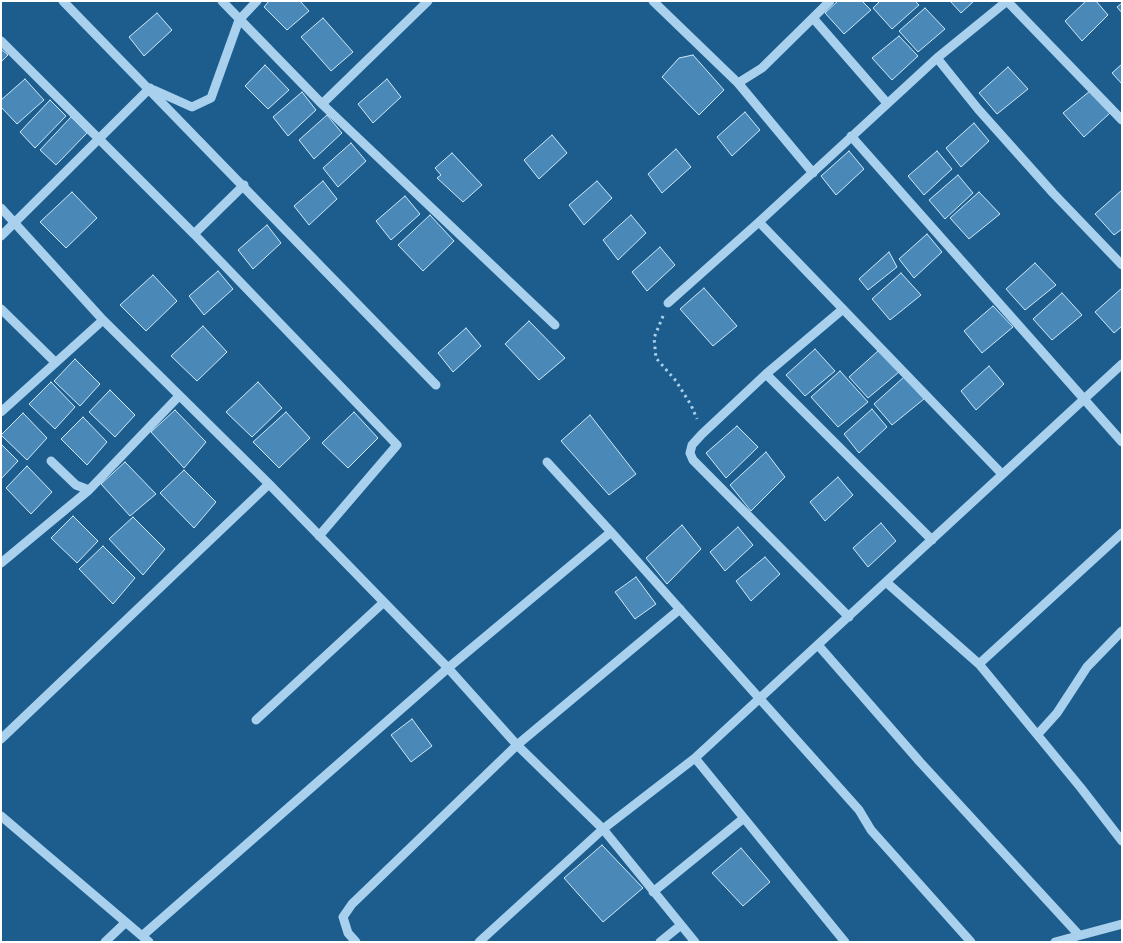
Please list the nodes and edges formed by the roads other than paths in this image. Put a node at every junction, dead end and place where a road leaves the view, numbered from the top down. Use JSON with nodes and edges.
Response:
{"nodes":[{"id":1,"x":63,"y":1,"type":"edge"},
{"id":2,"x":222,"y":1,"type":"edge"},
{"id":3,"x":257,"y":1,"type":"edge"},
{"id":4,"x":428,"y":1,"type":"edge"},
{"id":5,"x":653,"y":1,"type":"edge"},
{"id":6,"x":830,"y":1,"type":"edge"},
{"id":7,"x":813,"y":18,"type":"junction"},
{"id":8,"x":239,"y":20,"type":"junction"},
{"id":9,"x":1,"y":41,"type":"edge"},
{"id":10,"x":938,"y":58,"type":"junction"},
{"id":11,"x":738,"y":83,"type":"junction"},
{"id":12,"x":150,"y":88,"type":"junction"},
{"id":13,"x":887,"y":103,"type":"junction"},
{"id":14,"x":322,"y":104,"type":"junction"},
{"id":15,"x":1122,"y":120,"type":"edge"},
{"id":16,"x":851,"y":136,"type":"junction"},
{"id":17,"x":100,"y":139,"type":"junction"},
{"id":18,"x":813,"y":173,"type":"junction"},
{"id":19,"x":244,"y":185,"type":"junction"},
{"id":20,"x":1,"y":208,"type":"edge"},
{"id":21,"x":760,"y":222,"type":"junction"},
{"id":22,"x":14,"y":223,"type":"junction"},
{"id":23,"x":194,"y":234,"type":"junction"},
{"id":24,"x":1,"y":236,"type":"edge"},
{"id":25,"x":1122,"y":265,"type":"edge"},
{"id":26,"x":668,"y":302,"type":"road end"},
{"id":27,"x":1,"y":309,"type":"edge"},
{"id":28,"x":843,"y":309,"type":"junction"},
{"id":29,"x":103,"y":320,"type":"junction"},
{"id":30,"x":555,"y":325,"type":"dead end"},
{"id":31,"x":55,"y":362,"type":"junction"},
{"id":32,"x":1122,"y":364,"type":"edge"},
{"id":33,"x":766,"y":374,"type":"junction"},
{"id":34,"x":436,"y":385,"type":"dead end"},
{"id":35,"x":179,"y":396,"type":"junction"},
{"id":36,"x":1083,"y":399,"type":"junction"},
{"id":37,"x":1,"y":412,"type":"edge"},
{"id":38,"x":1122,"y":442,"type":"edge"},
{"id":39,"x":51,"y":461,"type":"dead end"},
{"id":40,"x":547,"y":462,"type":"dead end"},
{"id":41,"x":1002,"y":474,"type":"junction"},
{"id":42,"x":269,"y":484,"type":"junction"},
{"id":43,"x":89,"y":490,"type":"junction"},
{"id":44,"x":611,"y":532,"type":"junction"},
{"id":45,"x":1122,"y":533,"type":"edge"},
{"id":46,"x":319,"y":536,"type":"junction"},
{"id":47,"x":932,"y":540,"type":"junction"},
{"id":48,"x":1,"y":563,"type":"edge"},
{"id":49,"x":886,"y":582,"type":"junction"},
{"id":50,"x":384,"y":602,"type":"junction"},
{"id":51,"x":680,"y":608,"type":"junction"},
{"id":52,"x":849,"y":617,"type":"junction"},
{"id":53,"x":1122,"y":631,"type":"edge"},
{"id":54,"x":818,"y":645,"type":"junction"},
{"id":55,"x":979,"y":664,"type":"junction"},
{"id":56,"x":448,"y":668,"type":"junction"},
{"id":57,"x":758,"y":700,"type":"junction"},
{"id":58,"x":256,"y":720,"type":"dead end"},
{"id":59,"x":1038,"y":734,"type":"junction"},
{"id":60,"x":1,"y":739,"type":"edge"},
{"id":61,"x":517,"y":745,"type":"junction"},
{"id":62,"x":695,"y":758,"type":"junction"},
{"id":63,"x":1,"y":816,"type":"edge"},
{"id":64,"x":744,"y":818,"type":"junction"},
{"id":65,"x":603,"y":829,"type":"junction"},
{"id":66,"x":1122,"y":841,"type":"edge"},
{"id":67,"x":653,"y":892,"type":"junction"},
{"id":68,"x":125,"y":923,"type":"junction"},
{"id":69,"x":1122,"y":924,"type":"edge"},
{"id":70,"x":681,"y":925,"type":"junction"},
{"id":71,"x":1079,"y":935,"type":"junction"},
{"id":72,"x":146,"y":939,"type":"edge"},
{"id":73,"x":105,"y":942,"type":"edge"},
{"id":74,"x":356,"y":942,"type":"edge"},
{"id":75,"x":479,"y":942,"type":"edge"},
{"id":76,"x":660,"y":942,"type":"edge"},
{"id":77,"x":695,"y":942,"type":"edge"},
{"id":78,"x":845,"y":942,"type":"edge"},
{"id":79,"x":971,"y":942,"type":"edge"},
{"id":80,"x":1056,"y":942,"type":"edge"}],
"edges":[{"from":1,"to":12,"type":"street"},
{"from":2,"to":8,"type":"street"},
{"from":3,"to":8,"type":"street"},
{"from":4,"to":14,"type":"street"},
{"from":5,"to":11,"type":"street"},
{"from":6,"to":7,"type":"street"},
{"from":7,"to":11,"type":"street"},
{"from":7,"to":13,"type":"street"},
{"from":8,"to":12,"type":"street"},
{"from":8,"to":14,"type":"street"},
{"from":9,"to":17,"type":"street"},
{"from":10,"to":13,"type":"street"},
{"from":10,"to":15,"type":"street"},
{"from":10,"to":25,"type":"street"},
{"from":11,"to":18,"type":"street"},
{"from":12,"to":17,"type":"street"},
{"from":12,"to":19,"type":"street"},
{"from":13,"to":16,"type":"street"},
{"from":14,"to":30,"type":"street"},
{"from":16,"to":18,"type":"street"},
{"from":16,"to":36,"type":"street"},
{"from":17,"to":22,"type":"street"},
{"from":17,"to":23,"type":"street"},
{"from":18,"to":21,"type":"street"},
{"from":19,"to":23,"type":"street"},
{"from":19,"to":34,"type":"street"},
{"from":20,"to":22,"type":"street"},
{"from":21,"to":26,"type":"street"},
{"from":21,"to":28,"type":"street"},
{"from":22,"to":24,"type":"street"},
{"from":22,"to":29,"type":"street"},
{"from":23,"to":46,"type":"street"},
{"from":27,"to":31,"type":"street"},
{"from":28,"to":33,"type":"street"},
{"from":28,"to":41,"type":"street"},
{"from":29,"to":31,"type":"street"},
{"from":29,"to":35,"type":"street"},
{"from":31,"to":37,"type":"street"},
{"from":32,"to":36,"type":"street"},
{"from":33,"to":47,"type":"street"},
{"from":33,"to":52,"type":"street"},
{"from":35,"to":42,"type":"street"},
{"from":35,"to":43,"type":"street"},
{"from":36,"to":38,"type":"street"},
{"from":36,"to":41,"type":"street"},
{"from":39,"to":43,"type":"street"},
{"from":40,"to":44,"type":"street"},
{"from":41,"to":47,"type":"street"},
{"from":42,"to":46,"type":"street"},
{"from":42,"to":60,"type":"street"},
{"from":43,"to":48,"type":"street"},
{"from":44,"to":51,"type":"street"},
{"from":44,"to":56,"type":"street"},
{"from":45,"to":55,"type":"street"},
{"from":46,"to":50,"type":"street"},
{"from":47,"to":49,"type":"street"},
{"from":49,"to":52,"type":"street"},
{"from":49,"to":55,"type":"street"},
{"from":50,"to":56,"type":"street"},
{"from":50,"to":58,"type":"street"},
{"from":51,"to":57,"type":"street"},
{"from":51,"to":61,"type":"street"},
{"from":52,"to":54,"type":"street"},
{"from":53,"to":59,"type":"street"},
{"from":54,"to":57,"type":"street"},
{"from":54,"to":71,"type":"street"},
{"from":55,"to":59,"type":"street"},
{"from":56,"to":61,"type":"street"},
{"from":56,"to":72,"type":"street"},
{"from":57,"to":62,"type":"street"},
{"from":57,"to":79,"type":"street"},
{"from":59,"to":66,"type":"street"},
{"from":61,"to":65,"type":"street"},
{"from":61,"to":74,"type":"street"},
{"from":62,"to":64,"type":"street"},
{"from":62,"to":65,"type":"street"},
{"from":63,"to":68,"type":"street"},
{"from":64,"to":67,"type":"street"},
{"from":64,"to":78,"type":"street"},
{"from":65,"to":67,"type":"street"},
{"from":65,"to":75,"type":"street"},
{"from":67,"to":70,"type":"street"},
{"from":68,"to":72,"type":"street"},
{"from":68,"to":73,"type":"street"},
{"from":69,"to":71,"type":"street"},
{"from":70,"to":76,"type":"street"},
{"from":70,"to":77,"type":"street"},
{"from":71,"to":80,"type":"street"}]}
